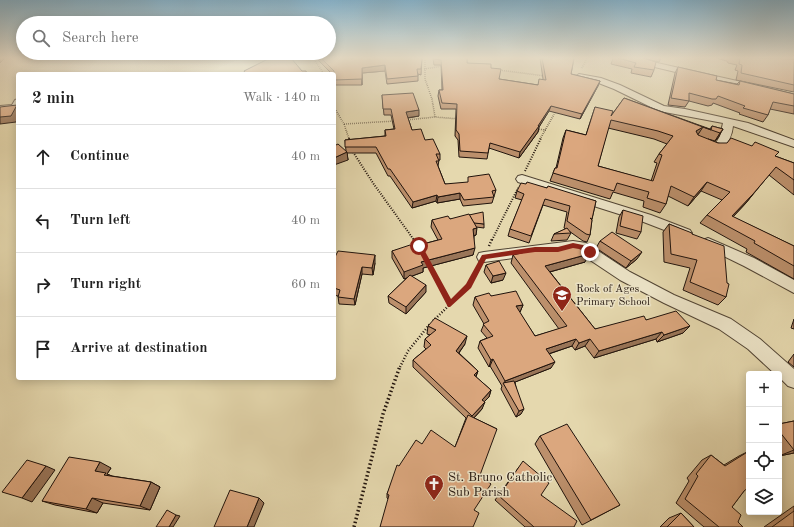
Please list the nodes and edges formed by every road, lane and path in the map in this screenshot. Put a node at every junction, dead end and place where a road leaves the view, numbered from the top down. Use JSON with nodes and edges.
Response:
{"nodes":[{"id":1,"x":426,"y":83,"type":"edge"},
{"id":2,"x":605,"y":83,"type":"edge"},
{"id":3,"x":730,"y":83,"type":"edge"},
{"id":4,"x":763,"y":90,"type":"edge"},
{"id":5,"x":16,"y":106,"type":"edge"},
{"id":6,"x":560,"y":106,"type":"edge"},
{"id":7,"x":0,"y":109,"type":"edge"},
{"id":8,"x":336,"y":110,"type":"edge"},
{"id":9,"x":435,"y":117,"type":"junction"},
{"id":10,"x":465,"y":119,"type":"edge"},
{"id":11,"x":728,"y":122,"type":"junction"},
{"id":12,"x":344,"y":124,"type":"junction"},
{"id":13,"x":532,"y":128,"type":"edge"},
{"id":14,"x":546,"y":130,"type":"junction"},
{"id":15,"x":697,"y":140,"type":"edge"},
{"id":16,"x":350,"y":144,"type":"edge"},
{"id":17,"x":794,"y":144,"type":"edge"},
{"id":18,"x":352,"y":150,"type":"edge"},
{"id":19,"x":522,"y":179,"type":"junction"},
{"id":20,"x":422,"y":252,"type":"edge"},
{"id":21,"x":484,"y":257,"type":"junction"},
{"id":22,"x":426,"y":259,"type":"edge"},
{"id":23,"x":794,"y":287,"type":"edge"},
{"id":24,"x":450,"y":304,"type":"junction"},
{"id":25,"x":794,"y":380,"type":"edge"},
{"id":26,"x":354,"y":527,"type":"edge"}],
"edges":[{"from":1,"to":9,"type":"path"},
{"from":2,"to":11,"type":"street"},
{"from":3,"to":4,"type":"street"},
{"from":5,"to":7,"type":"street"},
{"from":6,"to":14,"type":"path"},
{"from":8,"to":12,"type":"path"},
{"from":9,"to":10,"type":"path"},
{"from":9,"to":12,"type":"path"},
{"from":11,"to":15,"type":"street"},
{"from":11,"to":17,"type":"street"},
{"from":12,"to":16,"type":"path"},
{"from":13,"to":14,"type":"path"},
{"from":14,"to":19,"type":"path"},
{"from":18,"to":20,"type":"path"},
{"from":19,"to":21,"type":"path"},
{"from":19,"to":23,"type":"street"},
{"from":21,"to":24,"type":"path"},
{"from":21,"to":25,"type":"street"},
{"from":22,"to":24,"type":"path"},
{"from":24,"to":26,"type":"path"}]}
